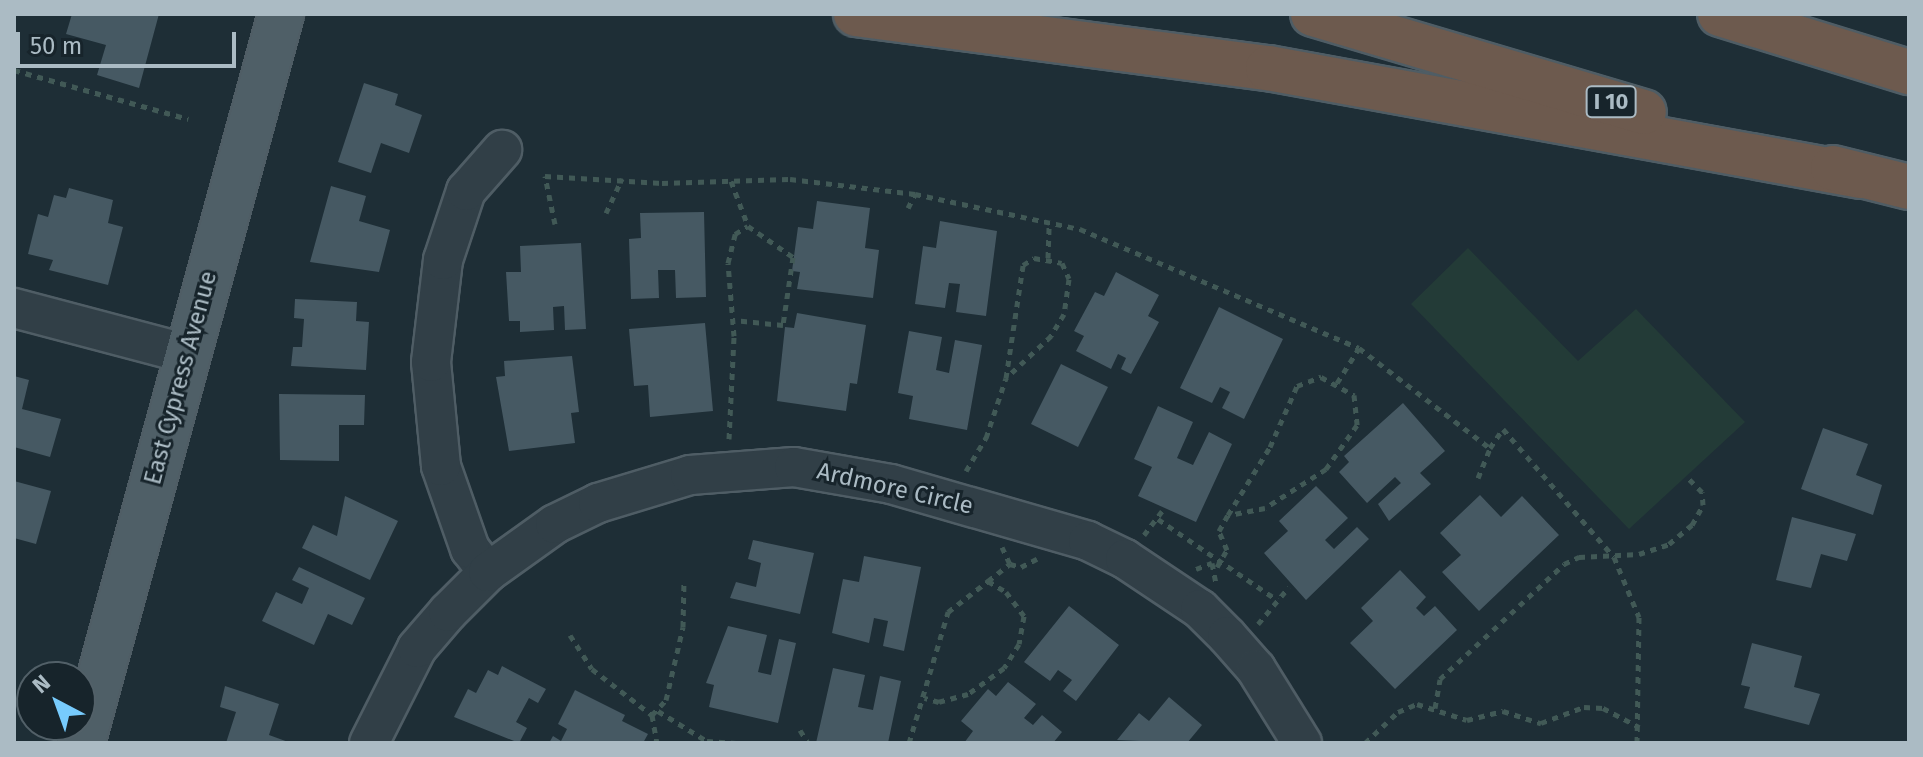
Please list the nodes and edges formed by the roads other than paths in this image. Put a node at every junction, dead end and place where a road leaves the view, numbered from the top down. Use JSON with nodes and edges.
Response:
{"nodes":[{"id":1,"x":281,"y":14,"type":"edge"},
{"id":2,"x":856,"y":14,"type":"edge"},
{"id":3,"x":1313,"y":14,"type":"edge"},
{"id":4,"x":1720,"y":14,"type":"edge"},
{"id":5,"x":1786,"y":14,"type":"edge"},
{"id":6,"x":1904,"y":70,"type":"edge"},
{"id":7,"x":502,"y":150,"type":"dead end"},
{"id":8,"x":1861,"y":176,"type":"junction"},
{"id":9,"x":1909,"y":187,"type":"edge"},
{"id":10,"x":14,"y":308,"type":"edge"},
{"id":11,"x":188,"y":354,"type":"junction"},
{"id":12,"x":488,"y":572,"type":"junction"},
{"id":13,"x":82,"y":743,"type":"edge"},
{"id":14,"x":369,"y":743,"type":"edge"},
{"id":15,"x":1302,"y":743,"type":"edge"}],
"edges":[{"from":1,"to":11,"type":"main road","name":"East Cypress Avenue"},
{"from":2,"to":8,"type":"highway"},
{"from":3,"to":8,"type":"highway","number":"I 10"},
{"from":4,"to":6,"type":"highway"},
{"from":5,"to":6,"type":"highway"},
{"from":7,"to":12,"type":"street"},
{"from":8,"to":9,"type":"highway","number":"I 10"},
{"from":10,"to":11,"type":"street"},
{"from":11,"to":13,"type":"main road","name":"East Cypress Avenue"},
{"from":12,"to":14,"type":"street","name":"Ardmore Circle"},
{"from":12,"to":15,"type":"street","name":"Ardmore Circle"}]}
